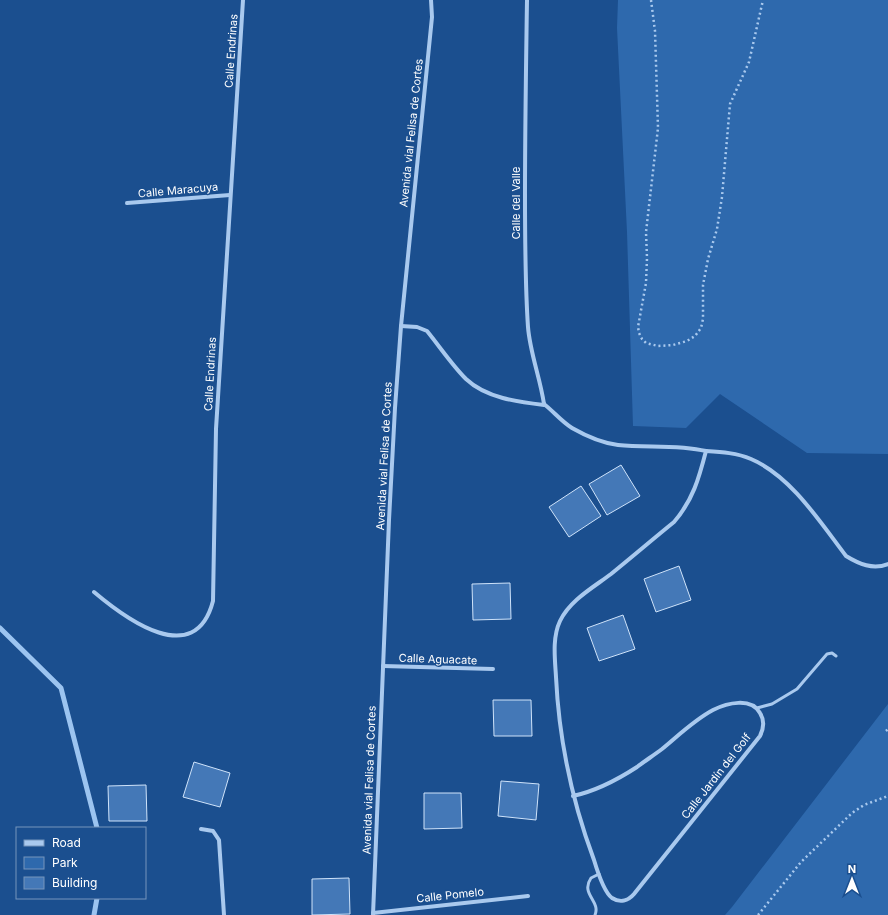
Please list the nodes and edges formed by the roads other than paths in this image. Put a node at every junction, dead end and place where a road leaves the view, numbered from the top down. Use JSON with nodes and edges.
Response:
{"nodes":[{"id":1,"x":243,"y":0,"type":"edge"},
{"id":2,"x":431,"y":0,"type":"edge"},
{"id":3,"x":527,"y":0,"type":"edge"},
{"id":4,"x":230,"y":195,"type":"junction"},
{"id":5,"x":127,"y":203,"type":"dead end"},
{"id":6,"x":401,"y":326,"type":"junction"},
{"id":7,"x":544,"y":404,"type":"junction"},
{"id":8,"x":706,"y":451,"type":"junction"},
{"id":9,"x":888,"y":564,"type":"edge"},
{"id":10,"x":94,"y":592,"type":"dead end"},
{"id":11,"x":836,"y":656,"type":"dead end"},
{"id":12,"x":383,"y":666,"type":"junction"},
{"id":13,"x":492,"y":670,"type":"dead end"},
{"id":14,"x":757,"y":708,"type":"junction"},
{"id":15,"x":573,"y":796,"type":"junction"},
{"id":16,"x":201,"y":829,"type":"dead end"},
{"id":17,"x":599,"y":874,"type":"junction"},
{"id":18,"x":528,"y":896,"type":"dead end"},
{"id":19,"x":373,"y":914,"type":"edge"},
{"id":20,"x":224,"y":915,"type":"edge"},
{"id":21,"x":595,"y":915,"type":"edge"}],
"edges":[{"from":1,"to":4,"type":"street","name":"Calle Endrinas"},
{"from":2,"to":6,"type":"street","name":"Avenida vial Felisa de Cortes"},
{"from":3,"to":7,"type":"street","name":"Calle del Valle"},
{"from":4,"to":5,"type":"street","name":"Calle Maracuya"},
{"from":4,"to":10,"type":"street","name":"Calle Endrinas"},
{"from":6,"to":7,"type":"street"},
{"from":6,"to":12,"type":"street","name":"Avenida vial Felisa de Cortes"},
{"from":7,"to":8,"type":"street"},
{"from":8,"to":9,"type":"street"},
{"from":8,"to":15,"type":"street","name":"Calle Jardín del Golf"},
{"from":11,"to":14,"type":"lane"},
{"from":12,"to":13,"type":"street","name":"Calle Aguacate"},
{"from":12,"to":19,"type":"street","name":"Avenida vial Felisa de Cortes"},
{"from":14,"to":15,"type":"street"},
{"from":14,"to":17,"type":"street","name":"Calle Jardín del Golf"},
{"from":15,"to":17,"type":"street","name":"Calle Jardín del Golf"},
{"from":16,"to":20,"type":"street"},
{"from":17,"to":21,"type":"lane"},
{"from":18,"to":19,"type":"street","name":"Calle Pomelo"}]}
